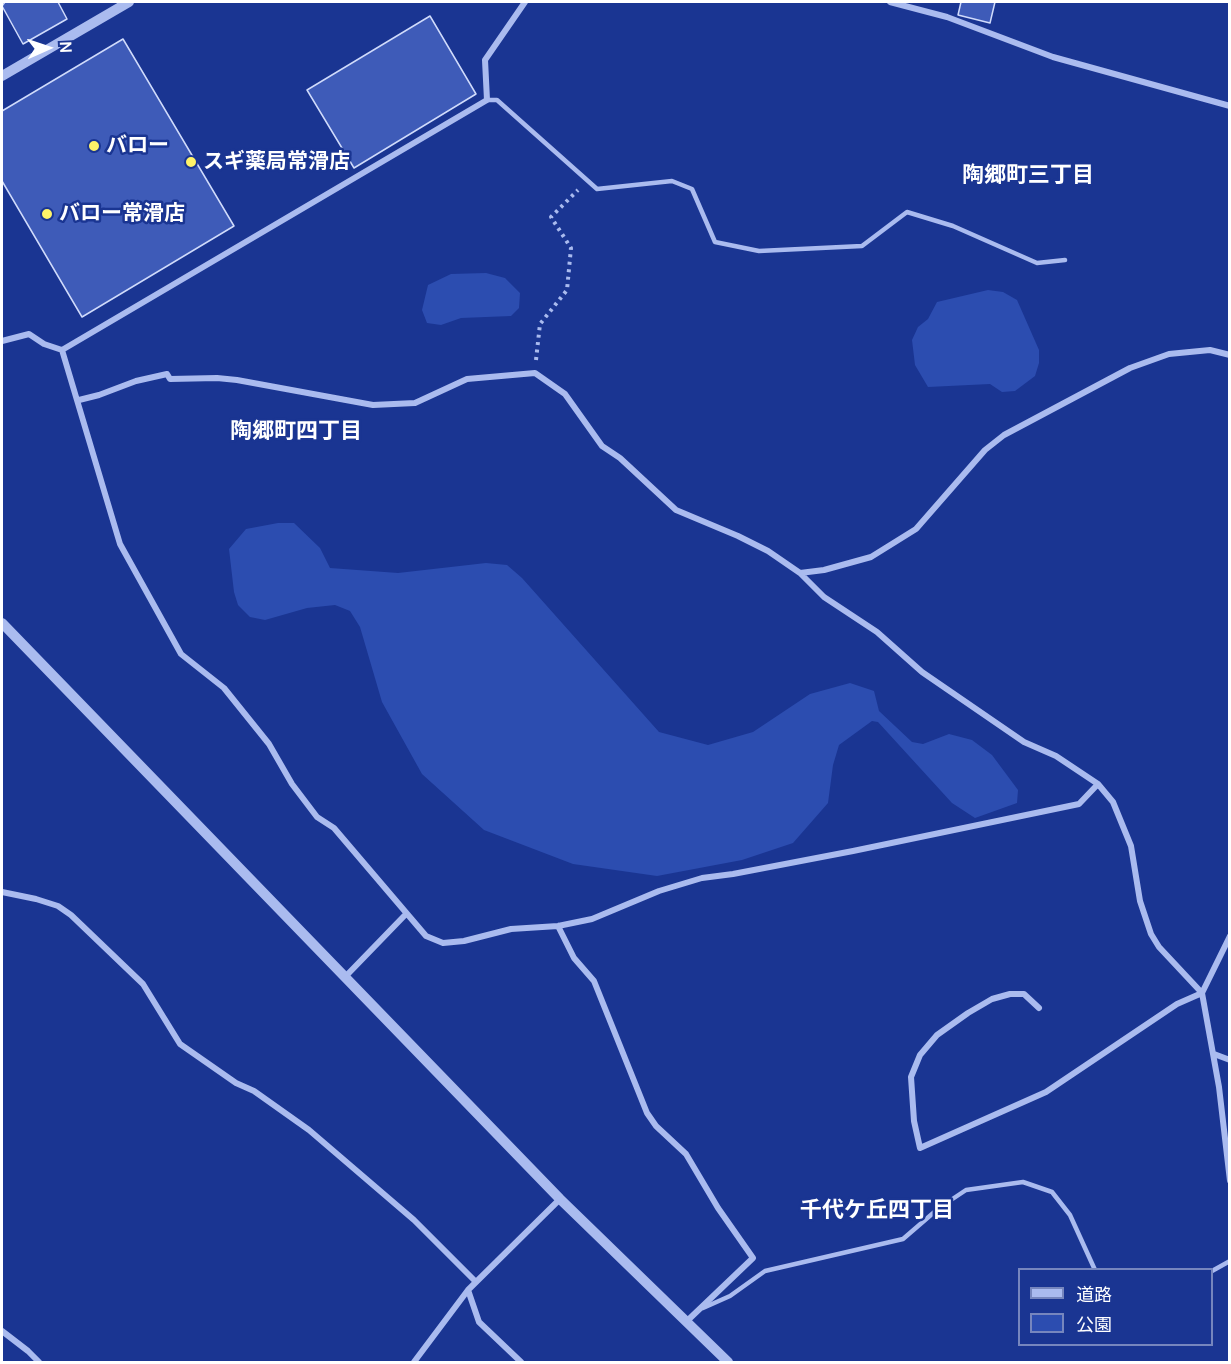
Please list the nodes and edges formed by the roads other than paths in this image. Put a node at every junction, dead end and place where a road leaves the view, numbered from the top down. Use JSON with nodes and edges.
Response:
{"nodes":[{"id":1,"x":129,"y":2,"type":"edge"},
{"id":2,"x":525,"y":2,"type":"edge"},
{"id":3,"x":890,"y":2,"type":"edge"},
{"id":4,"x":2,"y":76,"type":"edge"},
{"id":5,"x":487,"y":100,"type":"junction"},
{"id":6,"x":1230,"y":106,"type":"edge"},
{"id":7,"x":1065,"y":260,"type":"dead end"},
{"id":8,"x":2,"y":341,"type":"edge"},
{"id":9,"x":62,"y":350,"type":"junction"},
{"id":10,"x":1230,"y":355,"type":"edge"},
{"id":11,"x":79,"y":400,"type":"junction"},
{"id":12,"x":800,"y":573,"type":"junction"},
{"id":13,"x":2,"y":623,"type":"edge"},
{"id":14,"x":1098,"y":784,"type":"junction"},
{"id":15,"x":2,"y":892,"type":"edge"},
{"id":16,"x":406,"y":914,"type":"junction"},
{"id":17,"x":558,"y":926,"type":"junction"},
{"id":18,"x":1230,"y":936,"type":"edge"},
{"id":19,"x":345,"y":976,"type":"junction"},
{"id":20,"x":1202,"y":993,"type":"junction"},
{"id":21,"x":1039,"y":1008,"type":"dead end"},
{"id":22,"x":1214,"y":1054,"type":"junction"},
{"id":23,"x":1230,"y":1060,"type":"edge"},
{"id":24,"x":1230,"y":1181,"type":"edge"},
{"id":25,"x":560,"y":1199,"type":"junction"},
{"id":26,"x":1230,"y":1261,"type":"edge"},
{"id":27,"x":1095,"y":1268,"type":"edge"},
{"id":28,"x":1213,"y":1270,"type":"edge"},
{"id":29,"x":476,"y":1282,"type":"junction"},
{"id":30,"x":468,"y":1290,"type":"junction"},
{"id":31,"x":700,"y":1309,"type":"junction"},
{"id":32,"x":687,"y":1321,"type":"junction"},
{"id":33,"x":2,"y":1331,"type":"edge"},
{"id":34,"x":39,"y":1362,"type":"edge"},
{"id":35,"x":414,"y":1362,"type":"edge"},
{"id":36,"x":521,"y":1362,"type":"edge"},
{"id":37,"x":728,"y":1362,"type":"edge"}],
"edges":[{"from":1,"to":4,"type":"street"},
{"from":2,"to":5,"type":"street"},
{"from":3,"to":6,"type":"street"},
{"from":5,"to":7,"type":"lane"},
{"from":5,"to":9,"type":"street"},
{"from":8,"to":9,"type":"street"},
{"from":9,"to":11,"type":"street"},
{"from":10,"to":12,"type":"street"},
{"from":11,"to":12,"type":"street"},
{"from":11,"to":16,"type":"street"},
{"from":12,"to":14,"type":"street"},
{"from":13,"to":19,"type":"street"},
{"from":14,"to":17,"type":"street"},
{"from":14,"to":20,"type":"street"},
{"from":15,"to":29,"type":"street"},
{"from":16,"to":17,"type":"street"},
{"from":16,"to":19,"type":"street"},
{"from":17,"to":31,"type":"street"},
{"from":18,"to":20,"type":"street"},
{"from":19,"to":25,"type":"street"},
{"from":20,"to":21,"type":"street"},
{"from":20,"to":22,"type":"street"},
{"from":22,"to":23,"type":"street"},
{"from":22,"to":24,"type":"street"},
{"from":25,"to":29,"type":"street"},
{"from":25,"to":32,"type":"street"},
{"from":26,"to":28,"type":"lane"},
{"from":27,"to":31,"type":"lane"},
{"from":29,"to":30,"type":"street"},
{"from":30,"to":35,"type":"street"},
{"from":30,"to":36,"type":"street"},
{"from":31,"to":32,"type":"street"},
{"from":32,"to":37,"type":"street"},
{"from":33,"to":34,"type":"street"}]}
